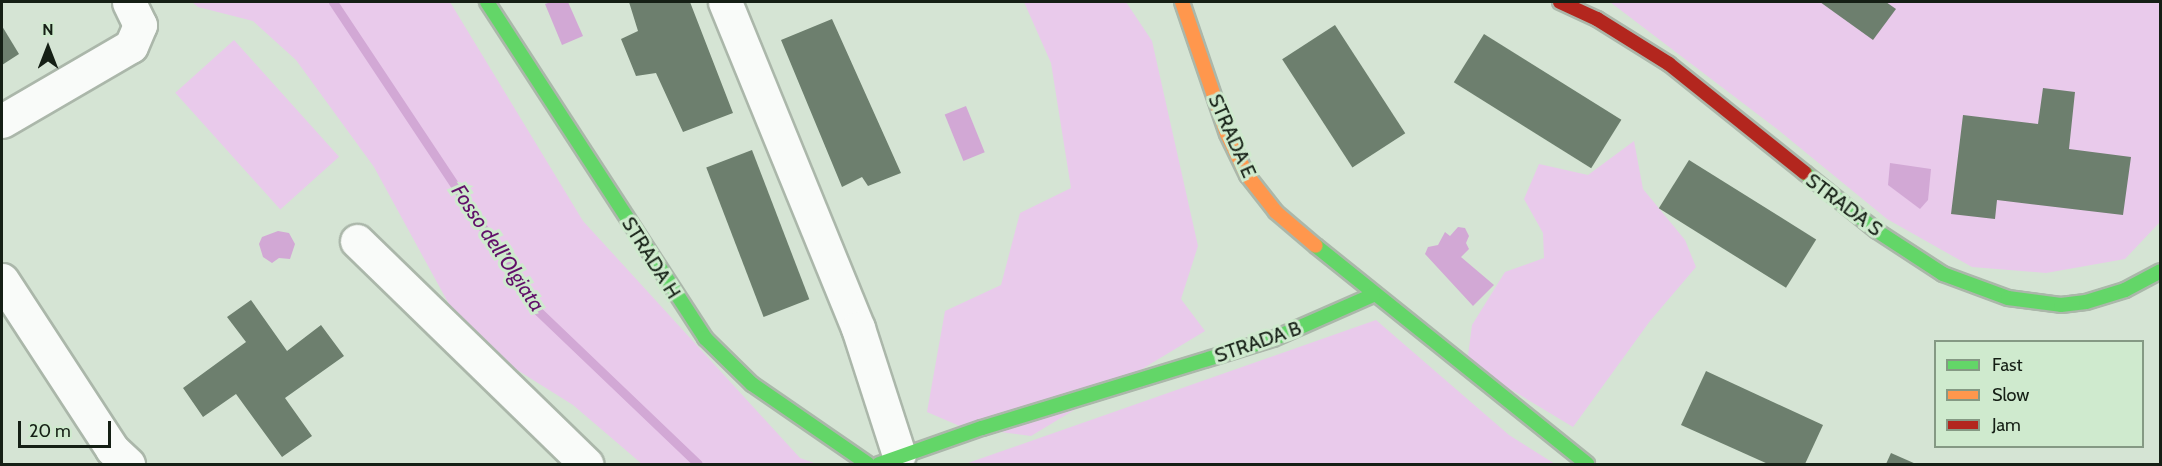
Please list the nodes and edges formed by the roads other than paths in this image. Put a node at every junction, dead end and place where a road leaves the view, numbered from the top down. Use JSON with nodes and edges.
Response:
{"nodes":[{"id":1,"x":129,"y":2,"type":"edge"},
{"id":2,"x":487,"y":2,"type":"edge"},
{"id":3,"x":725,"y":2,"type":"edge"},
{"id":4,"x":1182,"y":2,"type":"edge"},
{"id":5,"x":1560,"y":2,"type":"edge"},
{"id":6,"x":2,"y":121,"type":"edge"},
{"id":7,"x":357,"y":241,"type":"dead end"},
{"id":8,"x":2160,"y":271,"type":"edge"},
{"id":9,"x":2,"y":280,"type":"edge"},
{"id":10,"x":1373,"y":295,"type":"junction"},
{"id":11,"x":110,"y":459,"type":"edge"},
{"id":12,"x":889,"y":460,"type":"edge"},
{"id":13,"x":586,"y":465,"type":"edge"},
{"id":14,"x":868,"y":465,"type":"edge"},
{"id":15,"x":1587,"y":465,"type":"edge"}],
"edges":[{"from":1,"to":6,"type":"street"},
{"from":2,"to":14,"type":"street","name":"STRADA H"},
{"from":3,"to":12,"type":"street"},
{"from":4,"to":10,"type":"street","name":"STRADA E"},
{"from":5,"to":8,"type":"street","name":"STRADA S"},
{"from":7,"to":13,"type":"street"},
{"from":9,"to":11,"type":"street"},
{"from":10,"to":12,"type":"street","name":"STRADA B"},
{"from":10,"to":15,"type":"street"}]}
